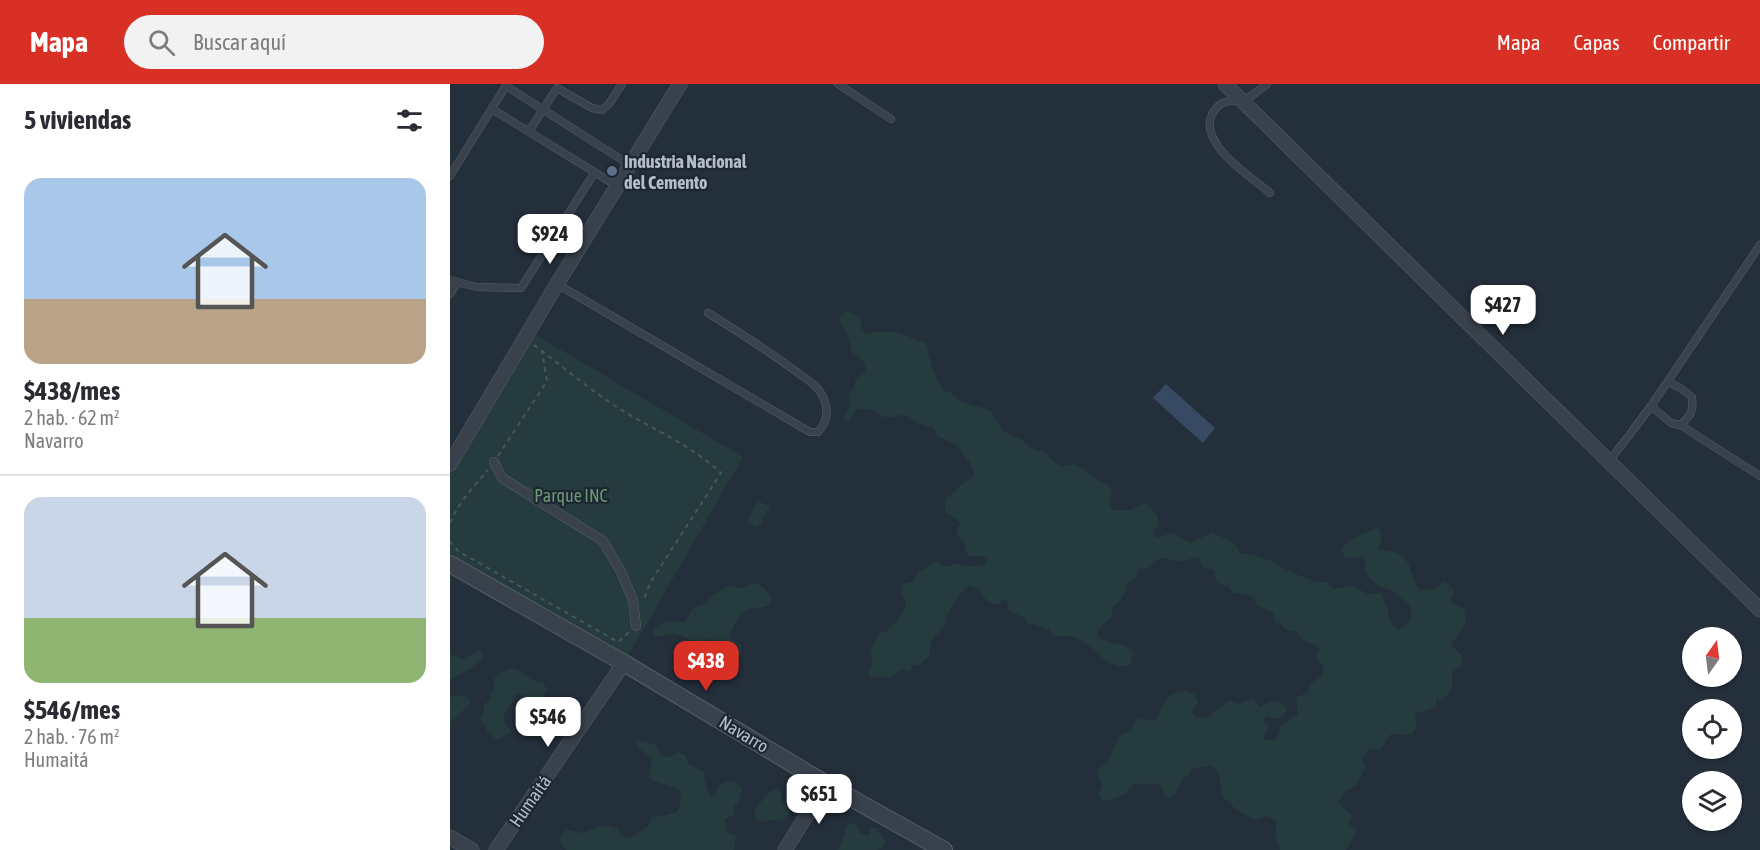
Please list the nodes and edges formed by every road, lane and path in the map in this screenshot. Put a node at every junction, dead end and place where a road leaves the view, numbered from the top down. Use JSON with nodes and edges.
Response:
{"nodes":[{"id":1,"x":622,"y":84,"type":"edge"},
{"id":2,"x":680,"y":84,"type":"edge"},
{"id":3,"x":838,"y":84,"type":"edge"},
{"id":4,"x":1225,"y":84,"type":"edge"},
{"id":5,"x":1267,"y":84,"type":"edge"},
{"id":6,"x":507,"y":85,"type":"edge"},
{"id":7,"x":558,"y":86,"type":"edge"},
{"id":8,"x":1243,"y":102,"type":"junction"},
{"id":9,"x":492,"y":108,"type":"junction"},
{"id":10,"x":543,"y":110,"type":"junction"},
{"id":11,"x":891,"y":119,"type":"dead end"},
{"id":12,"x":529,"y":131,"type":"junction"},
{"id":13,"x":630,"y":165,"type":"junction"},
{"id":14,"x":595,"y":172,"type":"junction"},
{"id":15,"x":450,"y":176,"type":"edge"},
{"id":16,"x":617,"y":186,"type":"junction"},
{"id":17,"x":1270,"y":193,"type":"dead end"},
{"id":18,"x":1760,"y":245,"type":"edge"},
{"id":19,"x":453,"y":281,"type":"edge"},
{"id":20,"x":557,"y":284,"type":"junction"},
{"id":21,"x":450,"y":294,"type":"edge"},
{"id":22,"x":708,"y":313,"type":"dead end"},
{"id":23,"x":524,"y":338,"type":"junction"},
{"id":24,"x":542,"y":351,"type":"junction"},
{"id":25,"x":1668,"y":382,"type":"junction"},
{"id":26,"x":1651,"y":406,"type":"junction"},
{"id":27,"x":1680,"y":425,"type":"junction"},
{"id":28,"x":1609,"y":461,"type":"junction"},
{"id":29,"x":494,"y":462,"type":"junction"},
{"id":30,"x":450,"y":464,"type":"edge"},
{"id":31,"x":1760,"y":476,"type":"edge"},
{"id":32,"x":450,"y":523,"type":"edge"},
{"id":33,"x":450,"y":541,"type":"edge"},
{"id":34,"x":450,"y":564,"type":"edge"},
{"id":35,"x":643,"y":604,"type":"dead end"},
{"id":36,"x":1760,"y":610,"type":"edge"},
{"id":37,"x":636,"y":626,"type":"joint"},
{"id":38,"x":624,"y":663,"type":"junction"},
{"id":39,"x":826,"y":784,"type":"junction"},
{"id":40,"x":450,"y":837,"type":"edge"},
{"id":41,"x":472,"y":850,"type":"edge"},
{"id":42,"x":496,"y":850,"type":"edge"},
{"id":43,"x":785,"y":850,"type":"edge"},
{"id":44,"x":944,"y":850,"type":"edge"}],
"edges":[{"from":1,"to":7,"type":"lane"},
{"from":2,"to":13,"type":"street"},
{"from":3,"to":11,"type":"lane"},
{"from":4,"to":8,"type":"street"},
{"from":5,"to":8,"type":"lane"},
{"from":6,"to":9,"type":"lane"},
{"from":6,"to":10,"type":"lane"},
{"from":7,"to":10,"type":"lane"},
{"from":8,"to":17,"type":"lane"},
{"from":8,"to":28,"type":"street"},
{"from":9,"to":12,"type":"lane"},
{"from":9,"to":15,"type":"lane"},
{"from":10,"to":12,"type":"lane"},
{"from":10,"to":13,"type":"lane"},
{"from":12,"to":14,"type":"lane"},
{"from":13,"to":16,"type":"street"},
{"from":14,"to":16,"type":"lane"},
{"from":14,"to":19,"type":"lane"},
{"from":16,"to":20,"type":"street"},
{"from":18,"to":25,"type":"lane"},
{"from":19,"to":21,"type":"lane"},
{"from":20,"to":22,"type":"lane"},
{"from":20,"to":23,"type":"street"},
{"from":23,"to":24,"type":"path"},
{"from":23,"to":30,"type":"street"},
{"from":24,"to":29,"type":"path"},
{"from":24,"to":35,"type":"path"},
{"from":25,"to":26,"type":"lane"},
{"from":25,"to":27,"type":"lane"},
{"from":26,"to":27,"type":"lane"},
{"from":26,"to":28,"type":"lane"},
{"from":27,"to":31,"type":"lane"},
{"from":28,"to":36,"type":"street"},
{"from":29,"to":32,"type":"path"},
{"from":29,"to":37,"type":"street"},
{"from":33,"to":37,"type":"path"},
{"from":34,"to":38,"type":"street","name":"Navarro"},
{"from":38,"to":39,"type":"street","name":"Navarro"},
{"from":38,"to":42,"type":"street","name":"Humaitá"},
{"from":39,"to":43,"type":"street"},
{"from":39,"to":44,"type":"street","name":"Navarro"},
{"from":40,"to":41,"type":"street"}]}
